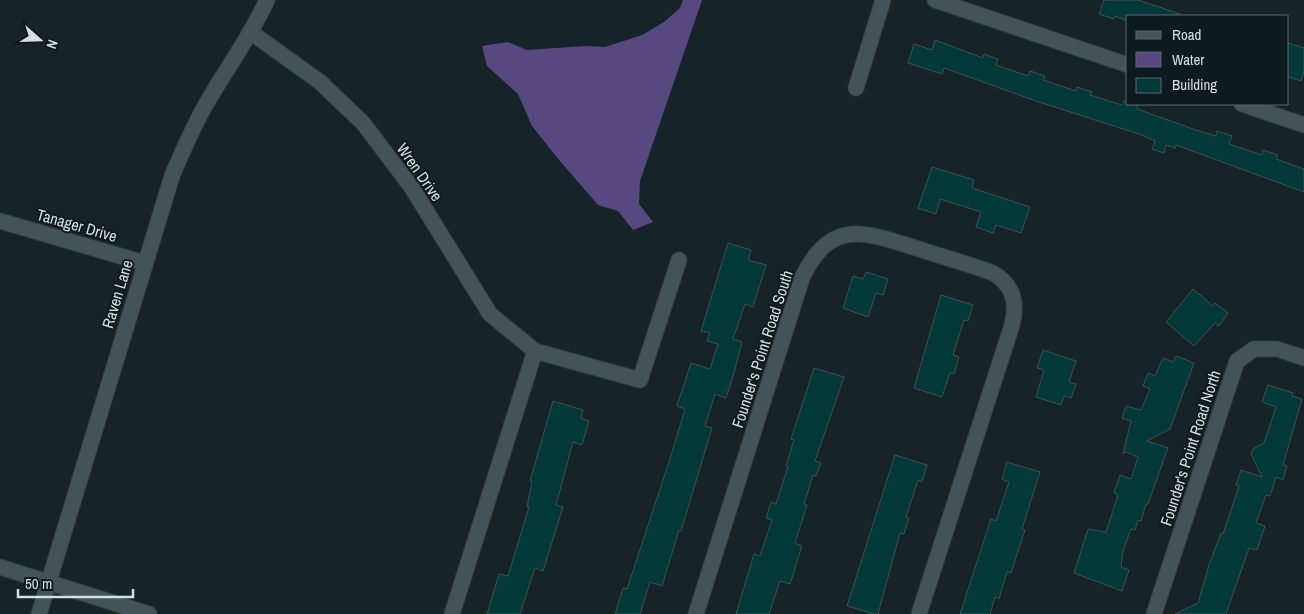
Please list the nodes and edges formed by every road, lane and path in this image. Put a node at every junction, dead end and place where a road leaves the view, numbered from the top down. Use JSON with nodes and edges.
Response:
{"nodes":[{"id":1,"x":267,"y":0,"type":"edge"},
{"id":2,"x":883,"y":0,"type":"edge"},
{"id":3,"x":935,"y":0,"type":"edge"},
{"id":4,"x":252,"y":34,"type":"junction"},
{"id":5,"x":1126,"y":64,"type":"edge"},
{"id":6,"x":856,"y":88,"type":"dead end"},
{"id":7,"x":1245,"y":105,"type":"edge"},
{"id":8,"x":1304,"y":125,"type":"edge"},
{"id":9,"x":0,"y":221,"type":"edge"},
{"id":10,"x":679,"y":260,"type":"dead end"},
{"id":11,"x":144,"y":263,"type":"junction"},
{"id":12,"x":535,"y":352,"type":"junction"},
{"id":13,"x":1304,"y":358,"type":"edge"},
{"id":14,"x":0,"y":567,"type":"edge"},
{"id":15,"x":49,"y":582,"type":"junction"},
{"id":16,"x":39,"y":614,"type":"edge"},
{"id":17,"x":149,"y":614,"type":"edge"},
{"id":18,"x":452,"y":614,"type":"edge"},
{"id":19,"x":696,"y":614,"type":"edge"},
{"id":20,"x":919,"y":614,"type":"edge"},
{"id":21,"x":1154,"y":614,"type":"edge"}],
"edges":[{"from":1,"to":4,"type":"street","name":"Raven Lane"},
{"from":2,"to":6,"type":"street"},
{"from":3,"to":5,"type":"street"},
{"from":4,"to":11,"type":"street","name":"Raven Lane"},
{"from":4,"to":12,"type":"street","name":"Wren Drive"},
{"from":7,"to":8,"type":"street"},
{"from":9,"to":11,"type":"street","name":"Tanager Drive"},
{"from":10,"to":12,"type":"street","name":"Wren Drive"},
{"from":11,"to":15,"type":"street","name":"Raven Lane"},
{"from":12,"to":18,"type":"street"},
{"from":13,"to":21,"type":"street","name":"Founder's Point Road North"},
{"from":14,"to":15,"type":"street"},
{"from":15,"to":16,"type":"street","name":"Raven Lane"},
{"from":15,"to":17,"type":"street"},
{"from":19,"to":20,"type":"street","name":"Founder's Point Road South"}]}
